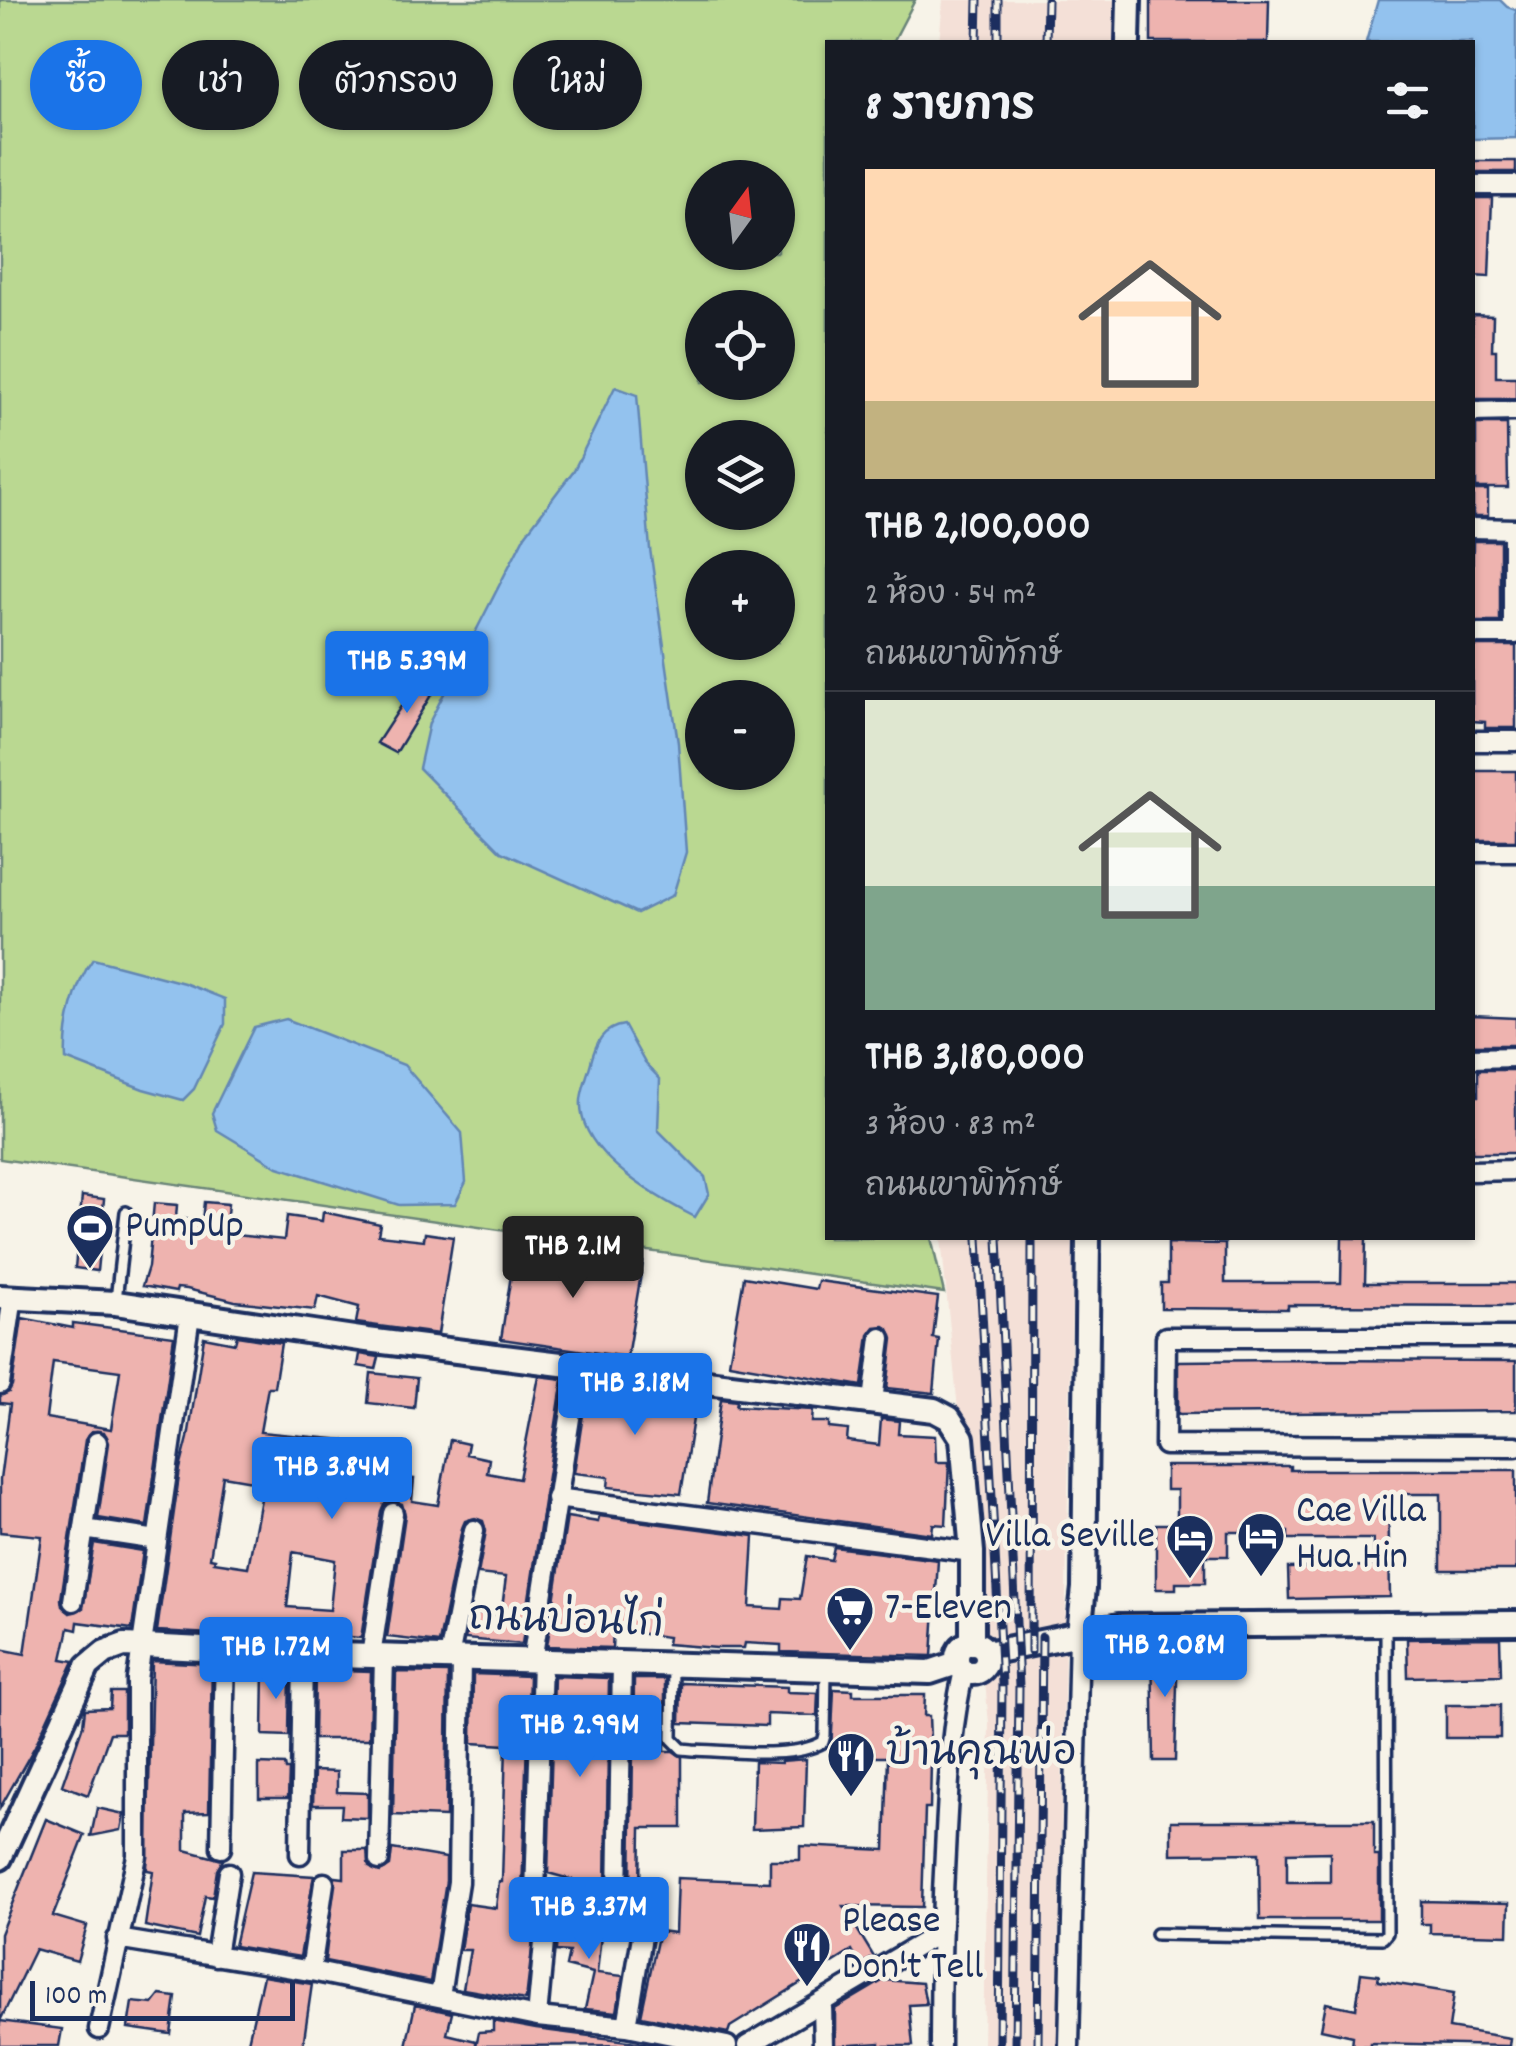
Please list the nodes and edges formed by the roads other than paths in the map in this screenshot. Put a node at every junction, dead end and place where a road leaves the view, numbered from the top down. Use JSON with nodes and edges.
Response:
{"nodes":[{"id":1,"x":1129,"y":0,"type":"edge"},
{"id":2,"x":1128,"y":40,"type":"edge"},
{"id":3,"x":1475,"y":184,"type":"edge"},
{"id":4,"x":1516,"y":185,"type":"edge"},
{"id":5,"x":1475,"y":412,"type":"edge"},
{"id":6,"x":1516,"y":412,"type":"edge"},
{"id":7,"x":1475,"y":528,"type":"edge"},
{"id":8,"x":1514,"y":529,"type":"edge"},
{"id":9,"x":1475,"y":634,"type":"edge"},
{"id":10,"x":1515,"y":634,"type":"edge"},
{"id":11,"x":1475,"y":741,"type":"edge"},
{"id":12,"x":1516,"y":741,"type":"edge"},
{"id":13,"x":1475,"y":852,"type":"edge"},
{"id":14,"x":1516,"y":852,"type":"edge"},
{"id":15,"x":1516,"y":1057,"type":"edge"},
{"id":16,"x":1475,"y":1058,"type":"edge"},
{"id":17,"x":1475,"y":1170,"type":"edge"},
{"id":18,"x":1516,"y":1170,"type":"edge"},
{"id":19,"x":126,"y":1212,"type":"dead end"},
{"id":20,"x":1088,"y":1240,"type":"edge"},
{"id":21,"x":6,"y":1297,"type":"edge"},
{"id":22,"x":116,"y":1303,"type":"junction"},
{"id":23,"x":190,"y":1315,"type":"junction"},
{"id":24,"x":1516,"y":1337,"type":"edge"},
{"id":25,"x":881,"y":1338,"type":"dead end"},
{"id":26,"x":578,"y":1367,"type":"junction"},
{"id":27,"x":0,"y":1384,"type":"edge"},
{"id":28,"x":873,"y":1401,"type":"junction"},
{"id":29,"x":98,"y":1442,"type":"dead end"},
{"id":30,"x":1516,"y":1446,"type":"edge"},
{"id":31,"x":556,"y":1498,"type":"junction"},
{"id":32,"x":393,"y":1513,"type":"dead end"},
{"id":33,"x":84,"y":1530,"type":"junction"},
{"id":34,"x":474,"y":1530,"type":"dead end"},
{"id":35,"x":157,"y":1540,"type":"junction"},
{"id":36,"x":972,"y":1552,"type":"junction"},
{"id":37,"x":73,"y":1602,"type":"dead end"},
{"id":38,"x":1386,"y":1624,"type":"junction"},
{"id":39,"x":1516,"y":1624,"type":"edge"},
{"id":40,"x":1079,"y":1632,"type":"junction"},
{"id":41,"x":142,"y":1644,"type":"junction"},
{"id":42,"x":980,"y":1648,"type":"junction"},
{"id":43,"x":225,"y":1650,"type":"junction"},
{"id":44,"x":303,"y":1654,"type":"junction"},
{"id":45,"x":377,"y":1656,"type":"junction"},
{"id":46,"x":455,"y":1659,"type":"junction"},
{"id":47,"x":537,"y":1661,"type":"junction"},
{"id":48,"x":622,"y":1664,"type":"junction"},
{"id":49,"x":673,"y":1665,"type":"junction"},
{"id":50,"x":961,"y":1667,"type":"junction"},
{"id":51,"x":826,"y":1669,"type":"junction"},
{"id":52,"x":8,"y":1814,"type":"edge"},
{"id":53,"x":221,"y":1848,"type":"dead end"},
{"id":54,"x":300,"y":1854,"type":"dead end"},
{"id":55,"x":0,"y":1858,"type":"edge"},
{"id":56,"x":379,"y":1860,"type":"dead end"},
{"id":57,"x":230,"y":1873,"type":"dead end"},
{"id":58,"x":324,"y":1883,"type":"dead end"},
{"id":59,"x":535,"y":1895,"type":"dead end"},
{"id":60,"x":618,"y":1897,"type":"dead end"},
{"id":61,"x":545,"y":1932,"type":"dead end"},
{"id":62,"x":940,"y":1932,"type":"junction"},
{"id":63,"x":1156,"y":1934,"type":"dead end"},
{"id":64,"x":642,"y":1936,"type":"dead end"},
{"id":65,"x":117,"y":1939,"type":"junction"},
{"id":66,"x":216,"y":1956,"type":"junction"},
{"id":67,"x":311,"y":1971,"type":"junction"},
{"id":68,"x":440,"y":1996,"type":"junction"},
{"id":69,"x":822,"y":2004,"type":"junction"},
{"id":70,"x":537,"y":2017,"type":"junction"},
{"id":71,"x":627,"y":2026,"type":"junction"},
{"id":72,"x":99,"y":2029,"type":"dead end"},
{"id":73,"x":726,"y":2046,"type":"edge"},
{"id":74,"x":747,"y":2046,"type":"edge"},
{"id":75,"x":823,"y":2046,"type":"edge"},
{"id":76,"x":940,"y":2046,"type":"edge"},
{"id":77,"x":1069,"y":2046,"type":"edge"}],
"edges":[{"from":1,"to":2,"type":"street"},
{"from":3,"to":4,"type":"street"},
{"from":5,"to":6,"type":"street"},
{"from":7,"to":8,"type":"street"},
{"from":8,"to":10,"type":"street"},
{"from":9,"to":10,"type":"street"},
{"from":11,"to":12,"type":"street"},
{"from":13,"to":14,"type":"street"},
{"from":15,"to":16,"type":"street"},
{"from":17,"to":18,"type":"street"},
{"from":19,"to":22,"type":"lane"},
{"from":20,"to":40,"type":"street"},
{"from":21,"to":22,"type":"street"},
{"from":21,"to":27,"type":"street"},
{"from":22,"to":23,"type":"street"},
{"from":23,"to":26,"type":"street"},
{"from":23,"to":35,"type":"street"},
{"from":24,"to":30,"type":"street"},
{"from":25,"to":28,"type":"street"},
{"from":26,"to":28,"type":"street"},
{"from":26,"to":31,"type":"street"},
{"from":28,"to":36,"type":"street"},
{"from":29,"to":33,"type":"street"},
{"from":31,"to":36,"type":"street"},
{"from":31,"to":47,"type":"street"},
{"from":32,"to":45,"type":"street"},
{"from":33,"to":35,"type":"street"},
{"from":33,"to":37,"type":"street"},
{"from":34,"to":46,"type":"street"},
{"from":35,"to":41,"type":"street"},
{"from":36,"to":42,"type":"street"},
{"from":38,"to":39,"type":"street"},
{"from":38,"to":40,"type":"street"},
{"from":38,"to":63,"type":"lane"},
{"from":40,"to":42,"type":"street"},
{"from":40,"to":77,"type":"street"},
{"from":41,"to":43,"type":"street","name":"ถนนบ่อนไก่"},
{"from":41,"to":52,"type":"street","name":"ถนนบ่อนไก่"},
{"from":41,"to":65,"type":"street"},
{"from":42,"to":50,"type":"street"},
{"from":43,"to":44,"type":"street","name":"ถนนบ่อนไก่"},
{"from":43,"to":53,"type":"street"},
{"from":44,"to":45,"type":"street","name":"ถนนบ่อนไก่"},
{"from":44,"to":54,"type":"street"},
{"from":45,"to":46,"type":"street","name":"ถนนบ่อนไก่"},
{"from":45,"to":56,"type":"street"},
{"from":46,"to":47,"type":"street","name":"ถนนบ่อนไก่"},
{"from":46,"to":68,"type":"street"},
{"from":47,"to":48,"type":"street","name":"ถนนบ่อนไก่"},
{"from":47,"to":59,"type":"street"},
{"from":48,"to":49,"type":"street","name":"ถนนบ่อนไก่"},
{"from":48,"to":60,"type":"street"},
{"from":49,"to":51,"type":"street","name":"ถนนบ่อนไก่"},
{"from":49,"to":51,"type":"lane"},
{"from":50,"to":51,"type":"street","name":"ถนนบ่อนไก่"},
{"from":50,"to":62,"type":"street"},
{"from":52,"to":55,"type":"street","name":"ถนนบ่อนไก่"},
{"from":57,"to":66,"type":"street"},
{"from":58,"to":67,"type":"street"},
{"from":61,"to":70,"type":"street"},
{"from":62,"to":69,"type":"street"},
{"from":62,"to":76,"type":"street"},
{"from":64,"to":71,"type":"street"},
{"from":65,"to":66,"type":"street"},
{"from":65,"to":72,"type":"street"},
{"from":66,"to":67,"type":"street"},
{"from":67,"to":68,"type":"street"},
{"from":68,"to":70,"type":"street"},
{"from":69,"to":74,"type":"street"},
{"from":69,"to":75,"type":"street"},
{"from":70,"to":71,"type":"street"},
{"from":71,"to":73,"type":"street"}]}
